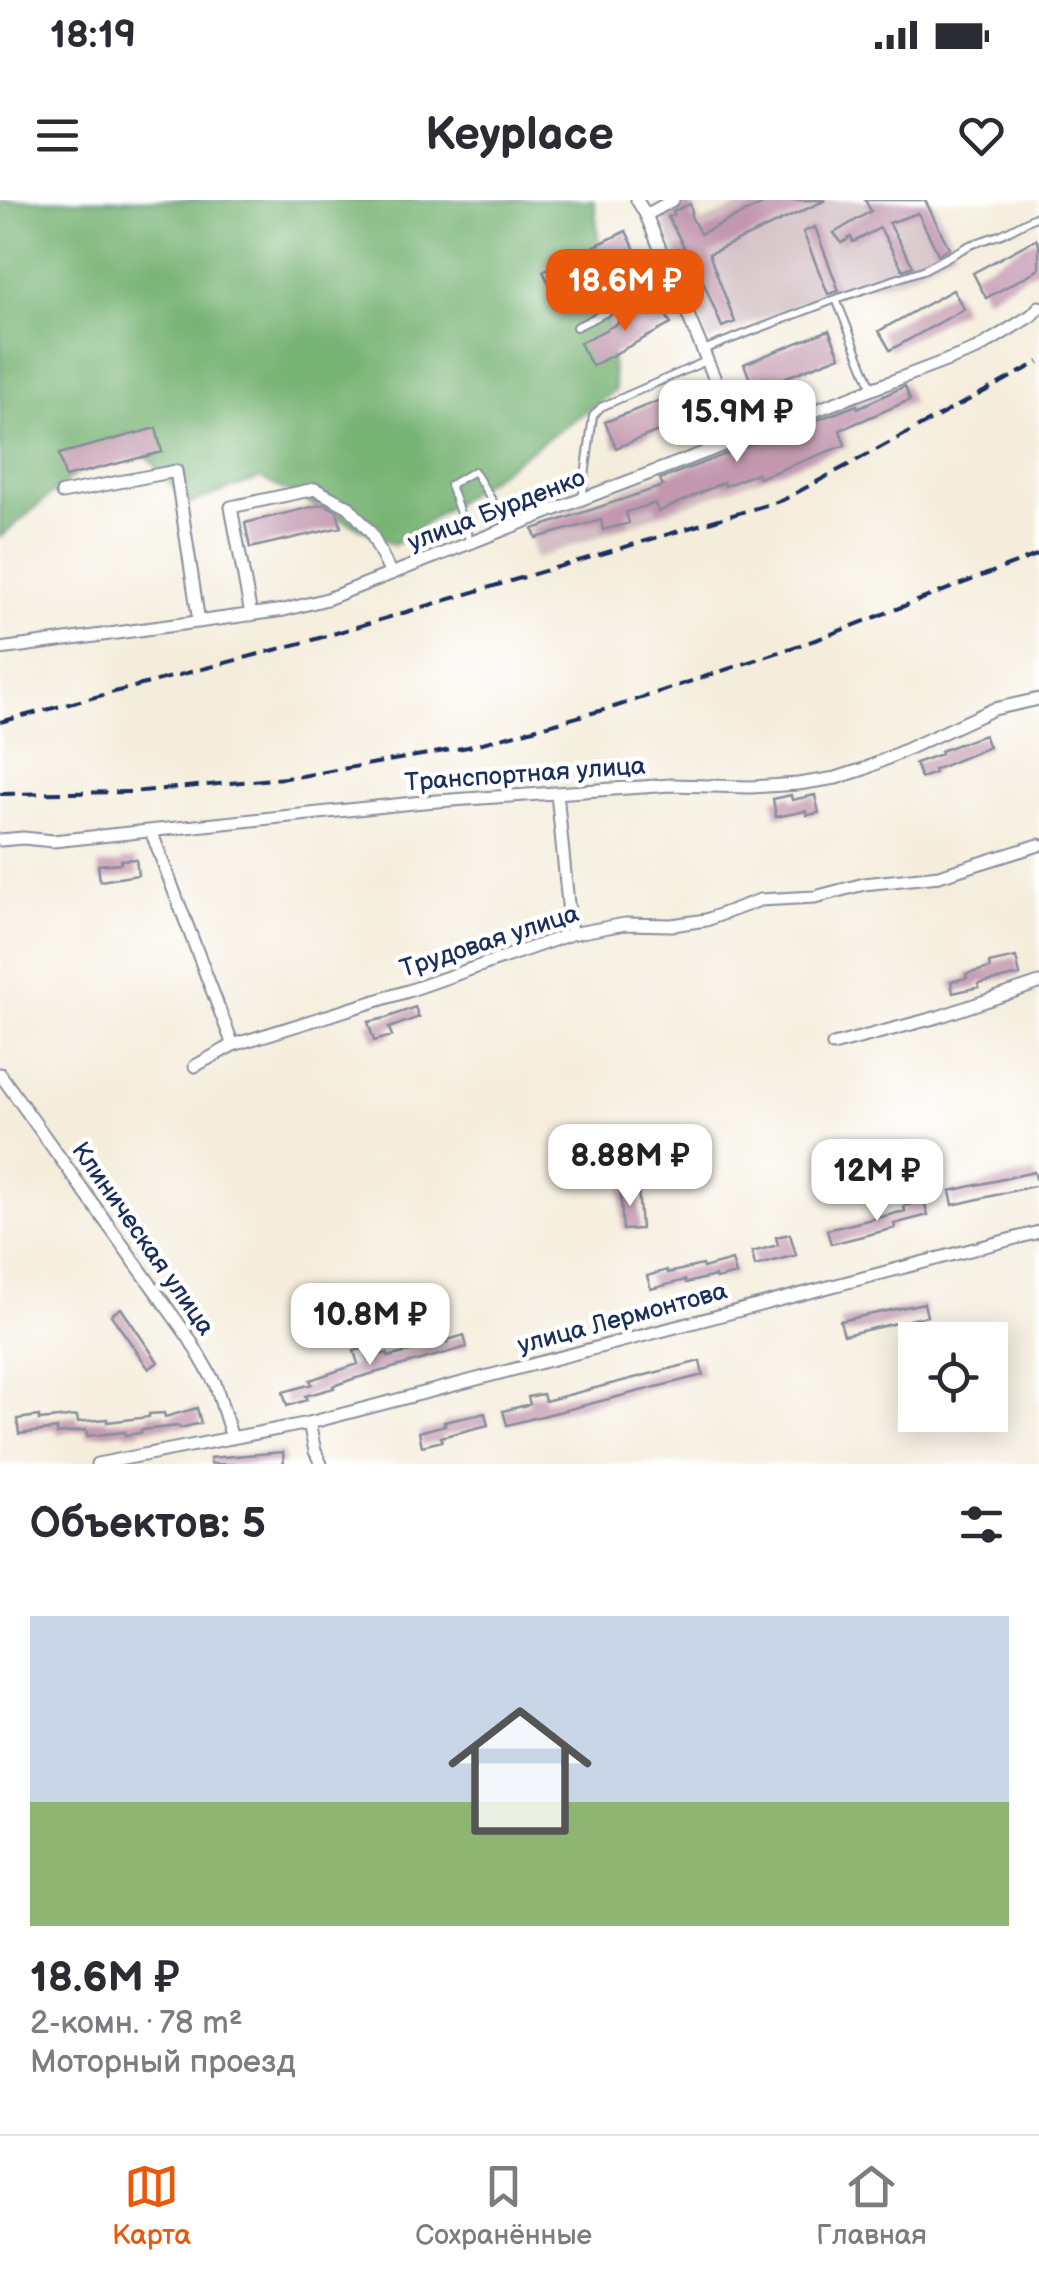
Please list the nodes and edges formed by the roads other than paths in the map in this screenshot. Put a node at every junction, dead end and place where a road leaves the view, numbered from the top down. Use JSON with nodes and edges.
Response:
{"nodes":[{"id":1,"x":637,"y":200,"type":"edge"},
{"id":2,"x":673,"y":200,"type":"edge"},
{"id":3,"x":1039,"y":214,"type":"edge"},
{"id":4,"x":646,"y":215,"type":"junction"},
{"id":5,"x":661,"y":252,"type":"junction"},
{"id":6,"x":673,"y":279,"type":"junction"},
{"id":7,"x":836,"y":299,"type":"junction"},
{"id":8,"x":555,"y":304,"type":"dead end"},
{"id":9,"x":1039,"y":308,"type":"edge"},
{"id":10,"x":576,"y":327,"type":"dead end"},
{"id":11,"x":705,"y":355,"type":"junction"},
{"id":12,"x":872,"y":388,"type":"junction"},
{"id":13,"x":740,"y":438,"type":"junction"},
{"id":14,"x":62,"y":494,"type":"dead end"},
{"id":15,"x":582,"y":499,"type":"junction"},
{"id":16,"x":509,"y":528,"type":"junction"},
{"id":17,"x":470,"y":543,"type":"junction"},
{"id":18,"x":391,"y":574,"type":"junction"},
{"id":19,"x":251,"y":615,"type":"junction"},
{"id":20,"x":199,"y":622,"type":"junction"},
{"id":21,"x":0,"y":649,"type":"edge"},
{"id":22,"x":1039,"y":699,"type":"edge"},
{"id":23,"x":557,"y":793,"type":"junction"},
{"id":24,"x":151,"y":831,"type":"junction"},
{"id":25,"x":0,"y":840,"type":"edge"},
{"id":26,"x":1039,"y":845,"type":"edge"},
{"id":27,"x":571,"y":934,"type":"junction"},
{"id":28,"x":1039,"y":984,"type":"edge"},
{"id":29,"x":234,"y":1044,"type":"junction"},
{"id":30,"x":833,"y":1045,"type":"dead end"},
{"id":31,"x":196,"y":1066,"type":"dead end"},
{"id":32,"x":0,"y":1074,"type":"edge"},
{"id":33,"x":1039,"y":1232,"type":"edge"},
{"id":34,"x":309,"y":1423,"type":"junction"},
{"id":35,"x":232,"y":1438,"type":"junction"},
{"id":36,"x":97,"y":1464,"type":"edge"},
{"id":37,"x":321,"y":1464,"type":"edge"}],
"edges":[{"from":1,"to":4,"type":"street"},
{"from":2,"to":4,"type":"street"},
{"from":3,"to":7,"type":"lane"},
{"from":4,"to":5,"type":"street"},
{"from":5,"to":6,"type":"street"},
{"from":5,"to":8,"type":"lane"},
{"from":6,"to":10,"type":"lane"},
{"from":6,"to":11,"type":"street"},
{"from":7,"to":11,"type":"lane"},
{"from":7,"to":12,"type":"lane"},
{"from":9,"to":12,"type":"street","name":"улица Бурденко"},
{"from":11,"to":13,"type":"street"},
{"from":11,"to":15,"type":"lane"},
{"from":12,"to":13,"type":"street","name":"улица Бурденко"},
{"from":13,"to":15,"type":"street","name":"улица Бурденко"},
{"from":14,"to":20,"type":"street"},
{"from":15,"to":16,"type":"street","name":"улица Бурденко"},
{"from":16,"to":17,"type":"street","name":"улица Бурденко"},
{"from":16,"to":17,"type":"lane"},
{"from":17,"to":18,"type":"street","name":"улица Бурденко"},
{"from":18,"to":19,"type":"street","name":"улица Бурденко"},
{"from":18,"to":19,"type":"street"},
{"from":19,"to":20,"type":"street","name":"улица Бурденко"},
{"from":20,"to":21,"type":"street","name":"улица Бурденко"},
{"from":22,"to":23,"type":"street","name":"Транспортная улица"},
{"from":23,"to":24,"type":"street","name":"Транспортная улица"},
{"from":23,"to":27,"type":"street"},
{"from":24,"to":25,"type":"street","name":"Транспортная улица"},
{"from":24,"to":29,"type":"street"},
{"from":26,"to":27,"type":"street","name":"Трудовая улица"},
{"from":27,"to":29,"type":"street","name":"Трудовая улица"},
{"from":28,"to":30,"type":"street"},
{"from":29,"to":31,"type":"street","name":"Трудовая улица"},
{"from":32,"to":35,"type":"street","name":"Клиническая улица"},
{"from":33,"to":34,"type":"street","name":"улица Лермонтова"},
{"from":34,"to":35,"type":"street","name":"улица Лермонтова"},
{"from":34,"to":37,"type":"street"},
{"from":35,"to":36,"type":"street","name":"улица Лермонтова"}]}
